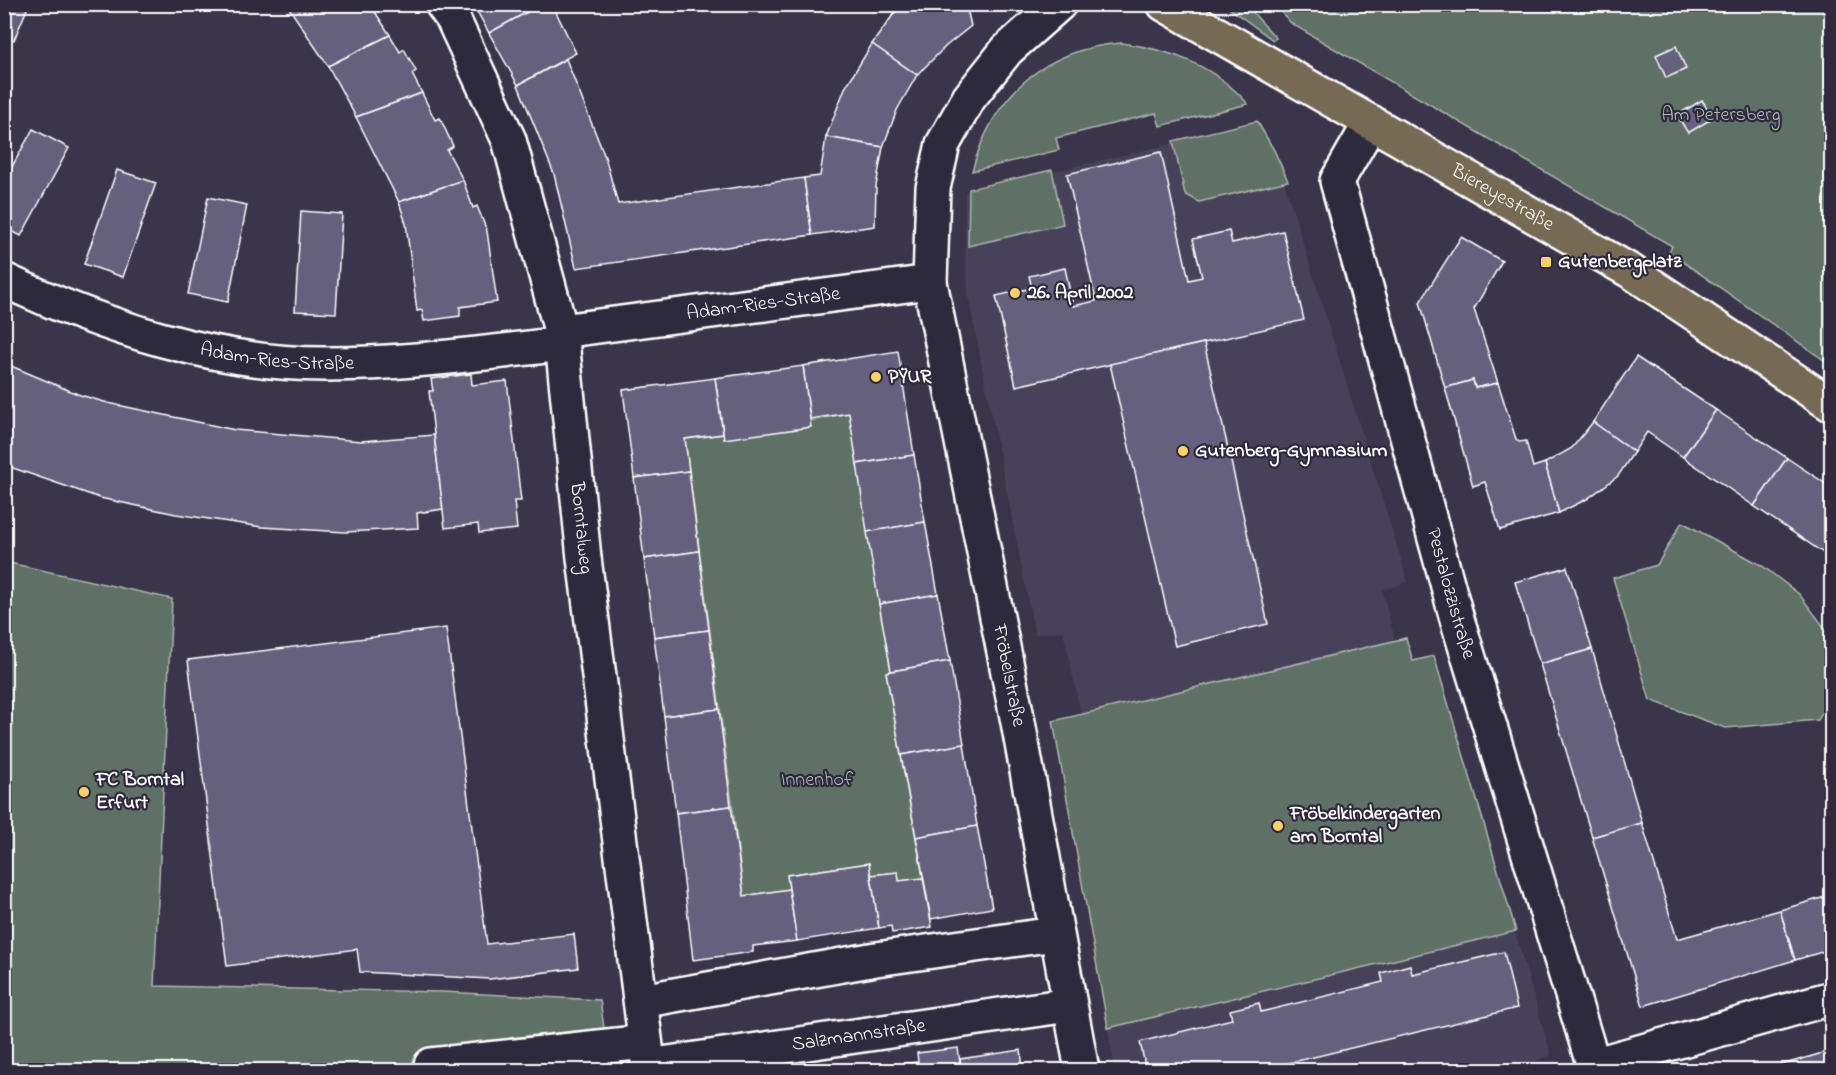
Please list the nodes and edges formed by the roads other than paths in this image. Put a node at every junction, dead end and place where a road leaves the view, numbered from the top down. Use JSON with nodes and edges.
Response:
{"nodes":[{"id":1,"x":442,"y":4,"type":"edge"},
{"id":2,"x":1059,"y":4,"type":"edge"},
{"id":3,"x":1164,"y":4,"type":"edge"},
{"id":4,"x":1371,"y":122,"type":"junction"},
{"id":5,"x":4,"y":280,"type":"edge"},
{"id":6,"x":930,"y":282,"type":"junction"},
{"id":7,"x":562,"y":338,"type":"junction"},
{"id":8,"x":1832,"y":405,"type":"edge"},
{"id":9,"x":1055,"y":934,"type":"junction"},
{"id":10,"x":1832,"y":998,"type":"edge"},
{"id":11,"x":641,"y":1001,"type":"junction"},
{"id":12,"x":1069,"y":1005,"type":"junction"},
{"id":13,"x":647,"y":1060,"type":"edge"},
{"id":14,"x":431,"y":1065,"type":"dead end"},
{"id":15,"x":1594,"y":1068,"type":"edge"},
{"id":16,"x":1082,"y":1071,"type":"edge"}],
"edges":[{"from":1,"to":7,"type":"street","name":"Borntalweg"},
{"from":2,"to":6,"type":"street"},
{"from":3,"to":4,"type":"main road","name":"Biereyestraße"},
{"from":4,"to":8,"type":"main road","name":"Biereyestraße"},
{"from":4,"to":15,"type":"street","name":"Pestalozzistraße"},
{"from":5,"to":7,"type":"street","name":"Adam-Ries-Straße"},
{"from":6,"to":7,"type":"street","name":"Adam-Ries-Straße"},
{"from":6,"to":9,"type":"street","name":"Fröbelstraße"},
{"from":7,"to":11,"type":"street","name":"Borntalweg"},
{"from":9,"to":11,"type":"street"},
{"from":9,"to":12,"type":"street","name":"Fröbelstraße"},
{"from":10,"to":15,"type":"street"},
{"from":11,"to":13,"type":"street","name":"Borntalweg"},
{"from":12,"to":13,"type":"street","name":"Salzmannstraße"},
{"from":12,"to":16,"type":"street","name":"Fröbelstraße"},
{"from":13,"to":14,"type":"street","name":"Salzmannstraße"}]}
